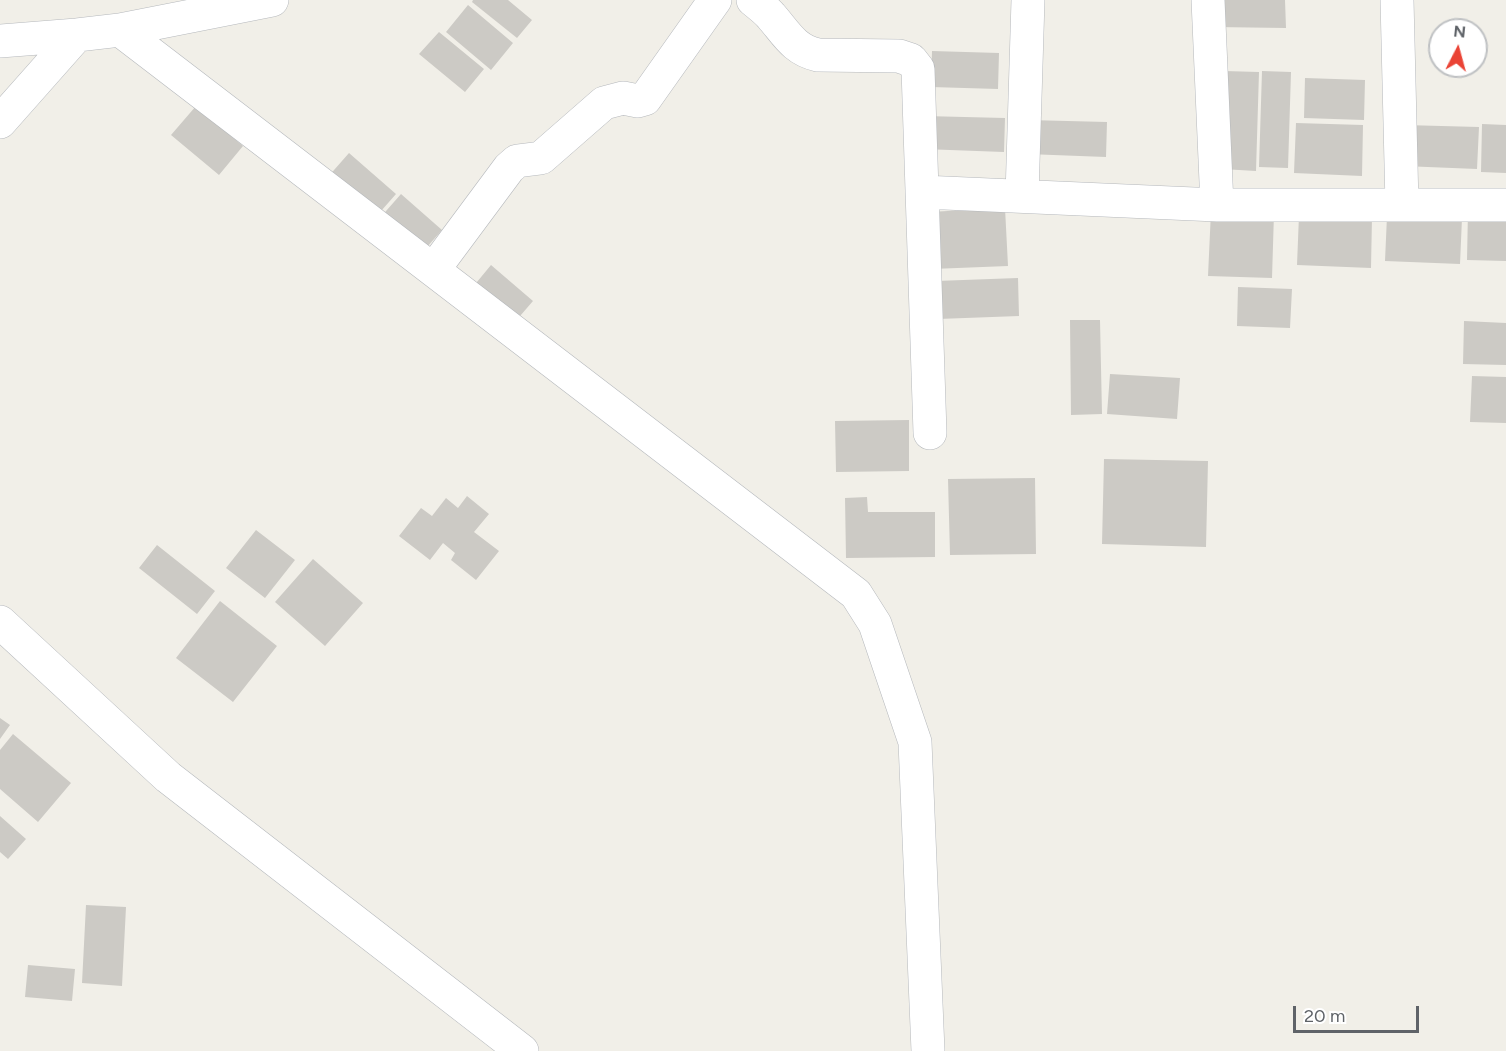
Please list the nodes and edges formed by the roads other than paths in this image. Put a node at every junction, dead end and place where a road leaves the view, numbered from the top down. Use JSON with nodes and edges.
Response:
{"nodes":[{"id":1,"x":272,"y":0,"type":"edge"},
{"id":2,"x":715,"y":0,"type":"edge"},
{"id":3,"x":753,"y":0,"type":"edge"},
{"id":4,"x":1028,"y":0,"type":"edge"},
{"id":5,"x":1208,"y":0,"type":"edge"},
{"id":6,"x":1397,"y":0,"type":"edge"},
{"id":7,"x":120,"y":30,"type":"junction"},
{"id":8,"x":76,"y":35,"type":"junction"},
{"id":9,"x":0,"y":41,"type":"edge"},
{"id":10,"x":0,"y":122,"type":"edge"},
{"id":11,"x":922,"y":192,"type":"junction"},
{"id":12,"x":1022,"y":196,"type":"junction"},
{"id":13,"x":1506,"y":205,"type":"edge"},
{"id":14,"x":1217,"y":206,"type":"junction"},
{"id":15,"x":1402,"y":206,"type":"junction"},
{"id":16,"x":434,"y":269,"type":"junction"},
{"id":17,"x":930,"y":433,"type":"dead end"},
{"id":18,"x":0,"y":622,"type":"edge"},
{"id":19,"x":522,"y":1051,"type":"edge"},
{"id":20,"x":928,"y":1051,"type":"edge"}],
"edges":[{"from":1,"to":7,"type":"street"},
{"from":2,"to":16,"type":"street"},
{"from":3,"to":11,"type":"street"},
{"from":4,"to":12,"type":"street"},
{"from":5,"to":14,"type":"street"},
{"from":6,"to":15,"type":"street"},
{"from":7,"to":8,"type":"street"},
{"from":7,"to":16,"type":"street"},
{"from":8,"to":9,"type":"street"},
{"from":8,"to":10,"type":"street"},
{"from":11,"to":12,"type":"street"},
{"from":11,"to":17,"type":"street"},
{"from":12,"to":14,"type":"street"},
{"from":13,"to":15,"type":"street"},
{"from":14,"to":15,"type":"street"},
{"from":16,"to":20,"type":"street"},
{"from":18,"to":19,"type":"street"}]}
